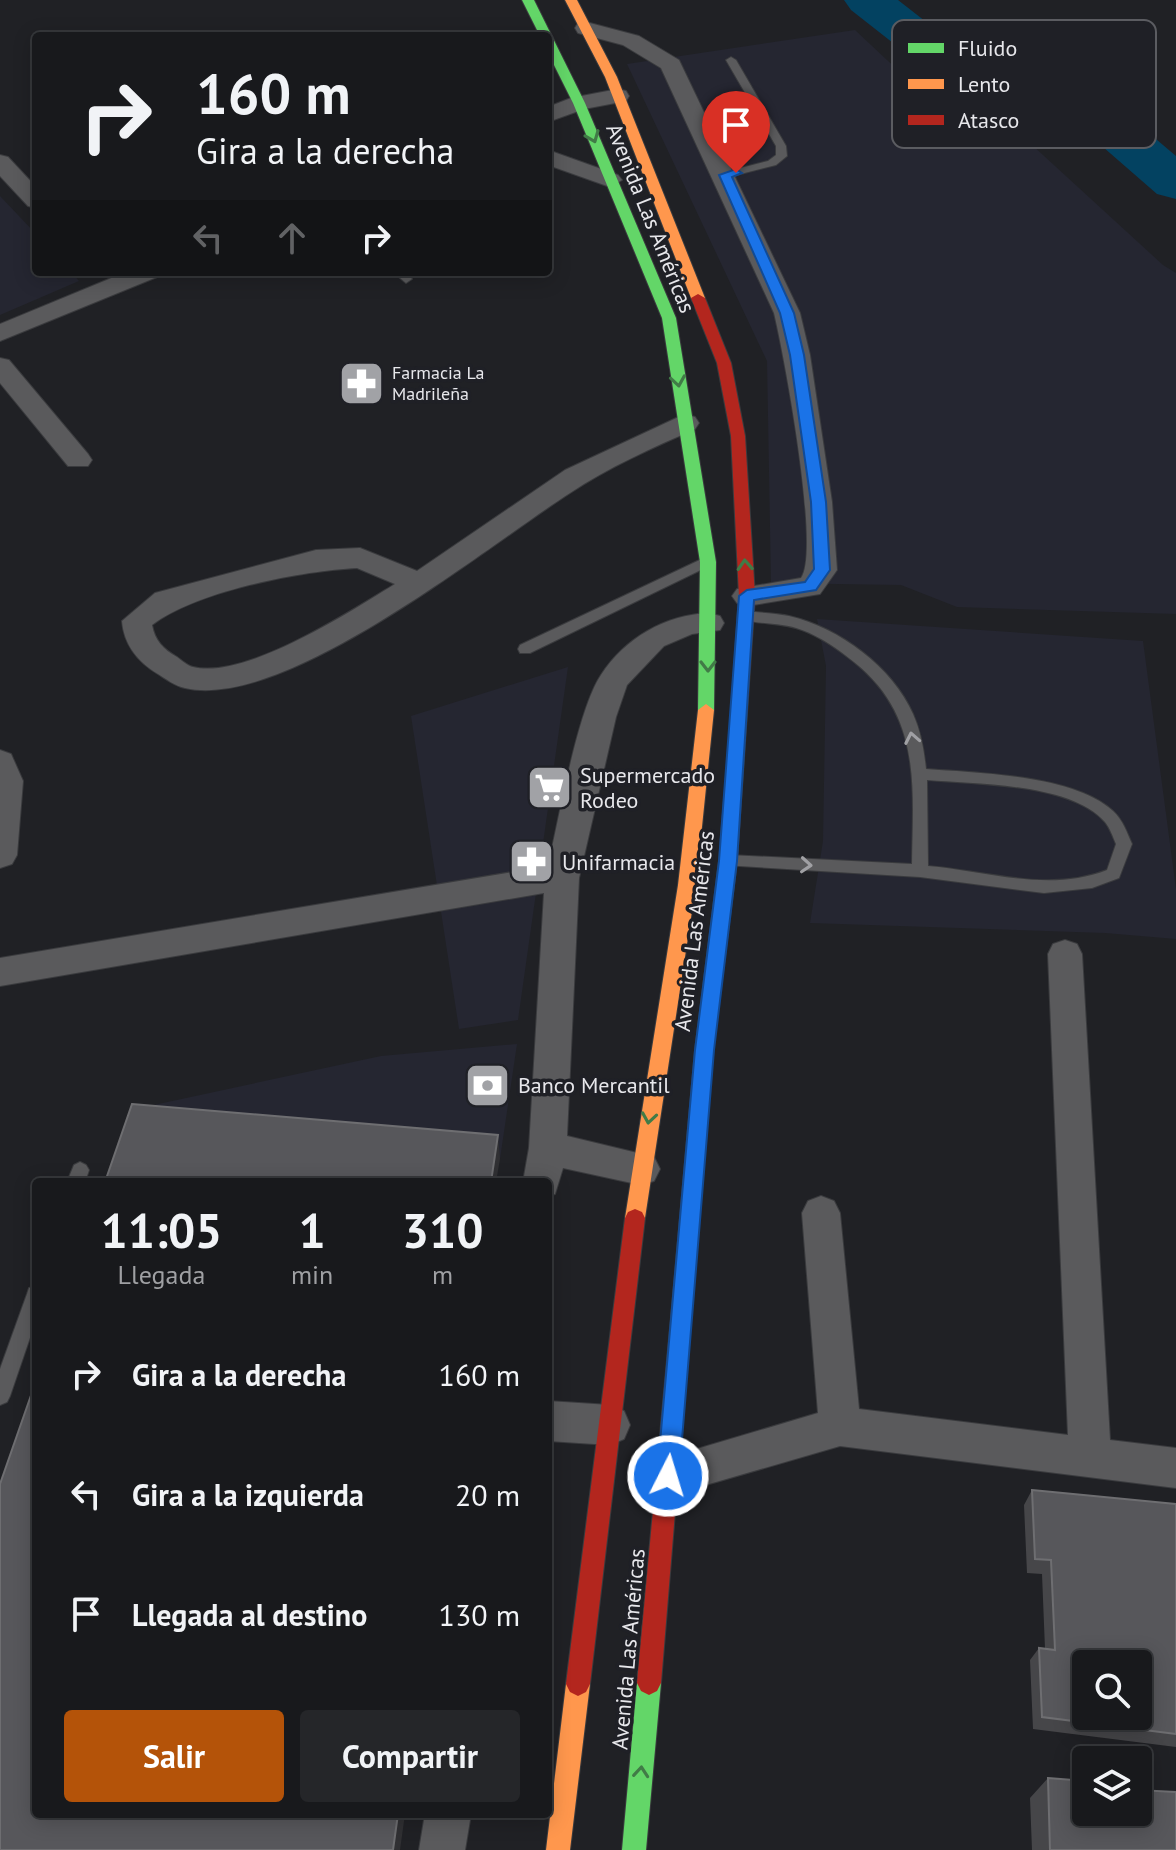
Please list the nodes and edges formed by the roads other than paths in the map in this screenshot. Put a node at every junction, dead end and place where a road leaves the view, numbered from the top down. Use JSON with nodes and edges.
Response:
{"nodes":[{"id":1,"x":528,"y":0,"type":"edge"},
{"id":2,"x":571,"y":0,"type":"edge"},
{"id":3,"x":586,"y":28,"type":"junction"},
{"id":4,"x":544,"y":32,"type":"edge"},
{"id":5,"x":552,"y":48,"type":"edge"},
{"id":6,"x":731,"y":60,"type":"dead end"},
{"id":7,"x":618,"y":96,"type":"junction"},
{"id":8,"x":579,"y":103,"type":"junction"},
{"id":9,"x":552,"y":113,"type":"edge"},
{"id":10,"x":552,"y":158,"type":"edge"},
{"id":11,"x":0,"y":162,"type":"edge"},
{"id":12,"x":725,"y":175,"type":"junction"},
{"id":13,"x":610,"y":180,"type":"junction"},
{"id":14,"x":32,"y":197,"type":"edge"},
{"id":15,"x":106,"y":279,"type":"edge"},
{"id":16,"x":0,"y":333,"type":"edge"},
{"id":17,"x":0,"y":366,"type":"edge"},
{"id":18,"x":685,"y":423,"type":"junction"},
{"id":19,"x":78,"y":460,"type":"dead end"},
{"id":20,"x":708,"y":562,"type":"junction"},
{"id":21,"x":417,"y":582,"type":"junction"},
{"id":22,"x":746,"y":606,"type":"junction"},
{"id":23,"x":709,"y":623,"type":"junction"},
{"id":24,"x":525,"y":649,"type":"dead end"},
{"id":25,"x":0,"y":762,"type":"edge"},
{"id":26,"x":917,"y":774,"type":"junction"},
{"id":27,"x":0,"y":855,"type":"edge"},
{"id":28,"x":728,"y":861,"type":"junction"},
{"id":29,"x":920,"y":871,"type":"junction"},
{"id":30,"x":562,"y":878,"type":"junction"},
{"id":31,"x":1065,"y":954,"type":"dead end"},
{"id":32,"x":0,"y":972,"type":"edge"},
{"id":33,"x":545,"y":1165,"type":"edge"},
{"id":34,"x":641,"y":1169,"type":"junction"},
{"id":35,"x":821,"y":1213,"type":"dead end"},
{"id":36,"x":32,"y":1305,"type":"edge"},
{"id":37,"x":0,"y":1396,"type":"edge"},
{"id":38,"x":552,"y":1421,"type":"edge"},
{"id":39,"x":610,"y":1425,"type":"junction"},
{"id":40,"x":840,"y":1426,"type":"junction"},
{"id":41,"x":1090,"y":1457,"type":"junction"},
{"id":42,"x":1176,"y":1468,"type":"edge"},
{"id":43,"x":668,"y":1476,"type":"junction"},
{"id":44,"x":447,"y":1818,"type":"edge"},
{"id":45,"x":442,"y":1850,"type":"edge"},
{"id":46,"x":558,"y":1850,"type":"edge"},
{"id":47,"x":634,"y":1850,"type":"edge"}],
"edges":[{"from":1,"to":4,"type":"street","name":"Avenida Las Américas"},
{"from":2,"to":3,"type":"street","name":"Avenida Las Américas"},
{"from":3,"to":7,"type":"street","name":"Avenida Las Américas"},
{"from":3,"to":12,"type":"street"},
{"from":5,"to":8,"type":"street","name":"Avenida Las Américas"},
{"from":6,"to":12,"type":"lane"},
{"from":7,"to":8,"type":"street"},
{"from":22,"to":7,"type":"street","name":"Avenida Las Américas","one_way":true},
{"from":8,"to":9,"type":"street"},
{"from":8,"to":13,"type":"street","name":"Avenida Las Américas","one_way":true},
{"from":10,"to":13,"type":"street"},
{"from":11,"to":14,"type":"street"},
{"from":12,"to":22,"type":"street"},
{"from":13,"to":18,"type":"street","name":"Avenida Las Américas","one_way":true},
{"from":15,"to":16,"type":"street"},
{"from":17,"to":19,"type":"street"},
{"from":18,"to":20,"type":"street","name":"Avenida Las Américas"},
{"from":18,"to":21,"type":"street"},
{"from":20,"to":23,"type":"street","name":"Avenida Las Américas"},
{"from":20,"to":24,"type":"lane"},
{"from":21,"to":21,"type":"street"},
{"from":26,"to":22,"type":"lane","one_way":true},
{"from":22,"to":28,"type":"street","name":"Avenida Las Américas"},
{"from":23,"to":30,"type":"street"},
{"from":23,"to":34,"type":"street","name":"Avenida Las Américas","one_way":true},
{"from":25,"to":27,"type":"street"},
{"from":26,"to":29,"type":"lane"},
{"from":26,"to":29,"type":"lane"},
{"from":28,"to":29,"type":"lane","one_way":true},
{"from":28,"to":43,"type":"street","name":"Avenida Las Américas"},
{"from":30,"to":32,"type":"street"},
{"from":30,"to":33,"type":"street"},
{"from":31,"to":41,"type":"street"},
{"from":33,"to":34,"type":"street"},
{"from":34,"to":39,"type":"street","name":"Avenida Las Américas"},
{"from":35,"to":40,"type":"street"},
{"from":36,"to":37,"type":"lane"},
{"from":38,"to":39,"type":"street"},
{"from":39,"to":46,"type":"street","name":"Avenida Las Américas"},
{"from":40,"to":41,"type":"street"},
{"from":40,"to":43,"type":"street"},
{"from":41,"to":42,"type":"street"},
{"from":47,"to":43,"type":"street","name":"Avenida Las Américas","one_way":true},
{"from":44,"to":45,"type":"street"}]}
